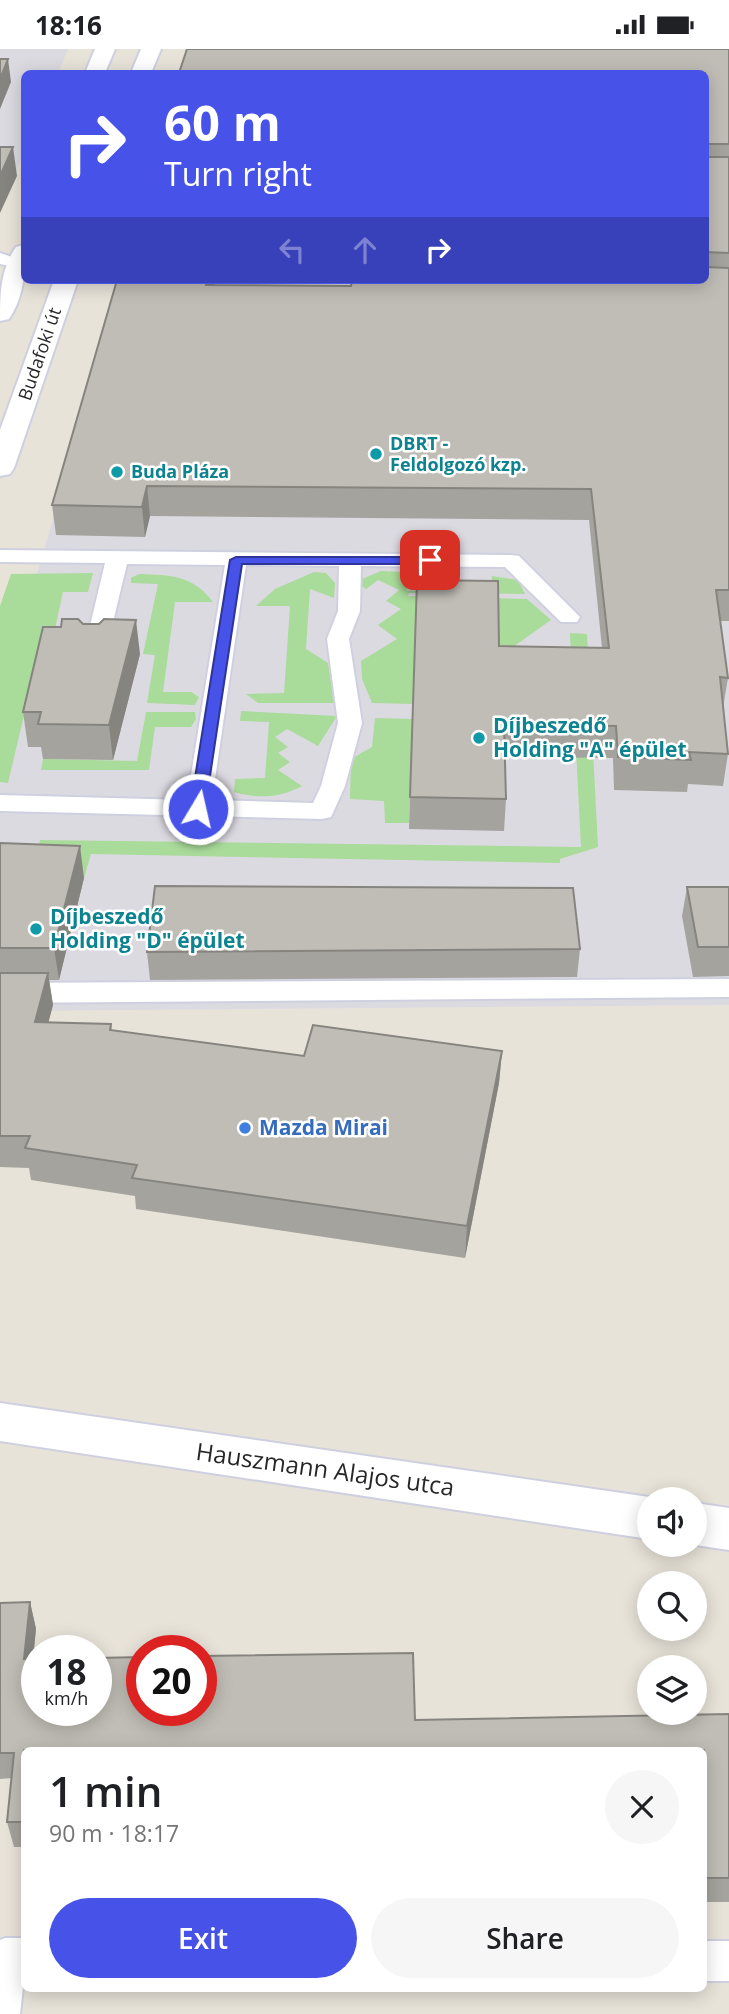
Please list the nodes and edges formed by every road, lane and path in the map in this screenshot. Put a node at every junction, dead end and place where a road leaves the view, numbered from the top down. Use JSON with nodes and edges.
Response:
{"nodes":[{"id":1,"x":105,"y":49,"type":"edge"},
{"id":2,"x":151,"y":49,"type":"edge"},
{"id":3,"x":96,"y":70,"type":"edge"},
{"id":4,"x":142,"y":70,"type":"edge"},
{"id":5,"x":14,"y":261,"type":"edge"},
{"id":6,"x":65,"y":284,"type":"edge"},
{"id":7,"x":0,"y":314,"type":"edge"},
{"id":8,"x":0,"y":468,"type":"edge"},
{"id":9,"x":0,"y":556,"type":"edge"},
{"id":10,"x":117,"y":559,"type":"junction"},
{"id":11,"x":236,"y":560,"type":"junction"},
{"id":12,"x":350,"y":560,"type":"junction"},
{"id":13,"x":569,"y":617,"type":"dead end"},
{"id":14,"x":95,"y":651,"type":"edge"},
{"id":15,"x":0,"y":803,"type":"edge"},
{"id":16,"x":198,"y":809,"type":"junction"},
{"id":17,"x":729,"y":988,"type":"edge"},
{"id":18,"x":0,"y":993,"type":"edge"},
{"id":19,"x":0,"y":1422,"type":"edge"},
{"id":20,"x":637,"y":1516,"type":"edge"},
{"id":21,"x":707,"y":1526,"type":"edge"},
{"id":22,"x":729,"y":1529,"type":"edge"},
{"id":23,"x":21,"y":1958,"type":"edge"},
{"id":24,"x":707,"y":1961,"type":"edge"},
{"id":25,"x":729,"y":1961,"type":"edge"},
{"id":26,"x":0,"y":2012,"type":"edge"}],
"edges":[{"from":1,"to":3,"type":"main road"},
{"from":2,"to":4,"type":"main road"},
{"from":5,"to":7,"type":"main road"},
{"from":6,"to":8,"type":"main road","name":"Budafoki út"},
{"from":9,"to":10,"type":"lane"},
{"from":10,"to":11,"type":"lane"},
{"from":10,"to":14,"type":"lane"},
{"from":11,"to":12,"type":"lane"},
{"from":11,"to":16,"type":"lane"},
{"from":12,"to":13,"type":"lane"},
{"from":12,"to":16,"type":"lane"},
{"from":15,"to":16,"type":"lane"},
{"from":17,"to":18,"type":"lane"},
{"from":19,"to":20,"type":"main road","name":"Hauszmann Alajos utca"},
{"from":21,"to":22,"type":"main road"},
{"from":23,"to":26,"type":"lane"},
{"from":24,"to":25,"type":"lane"}]}
